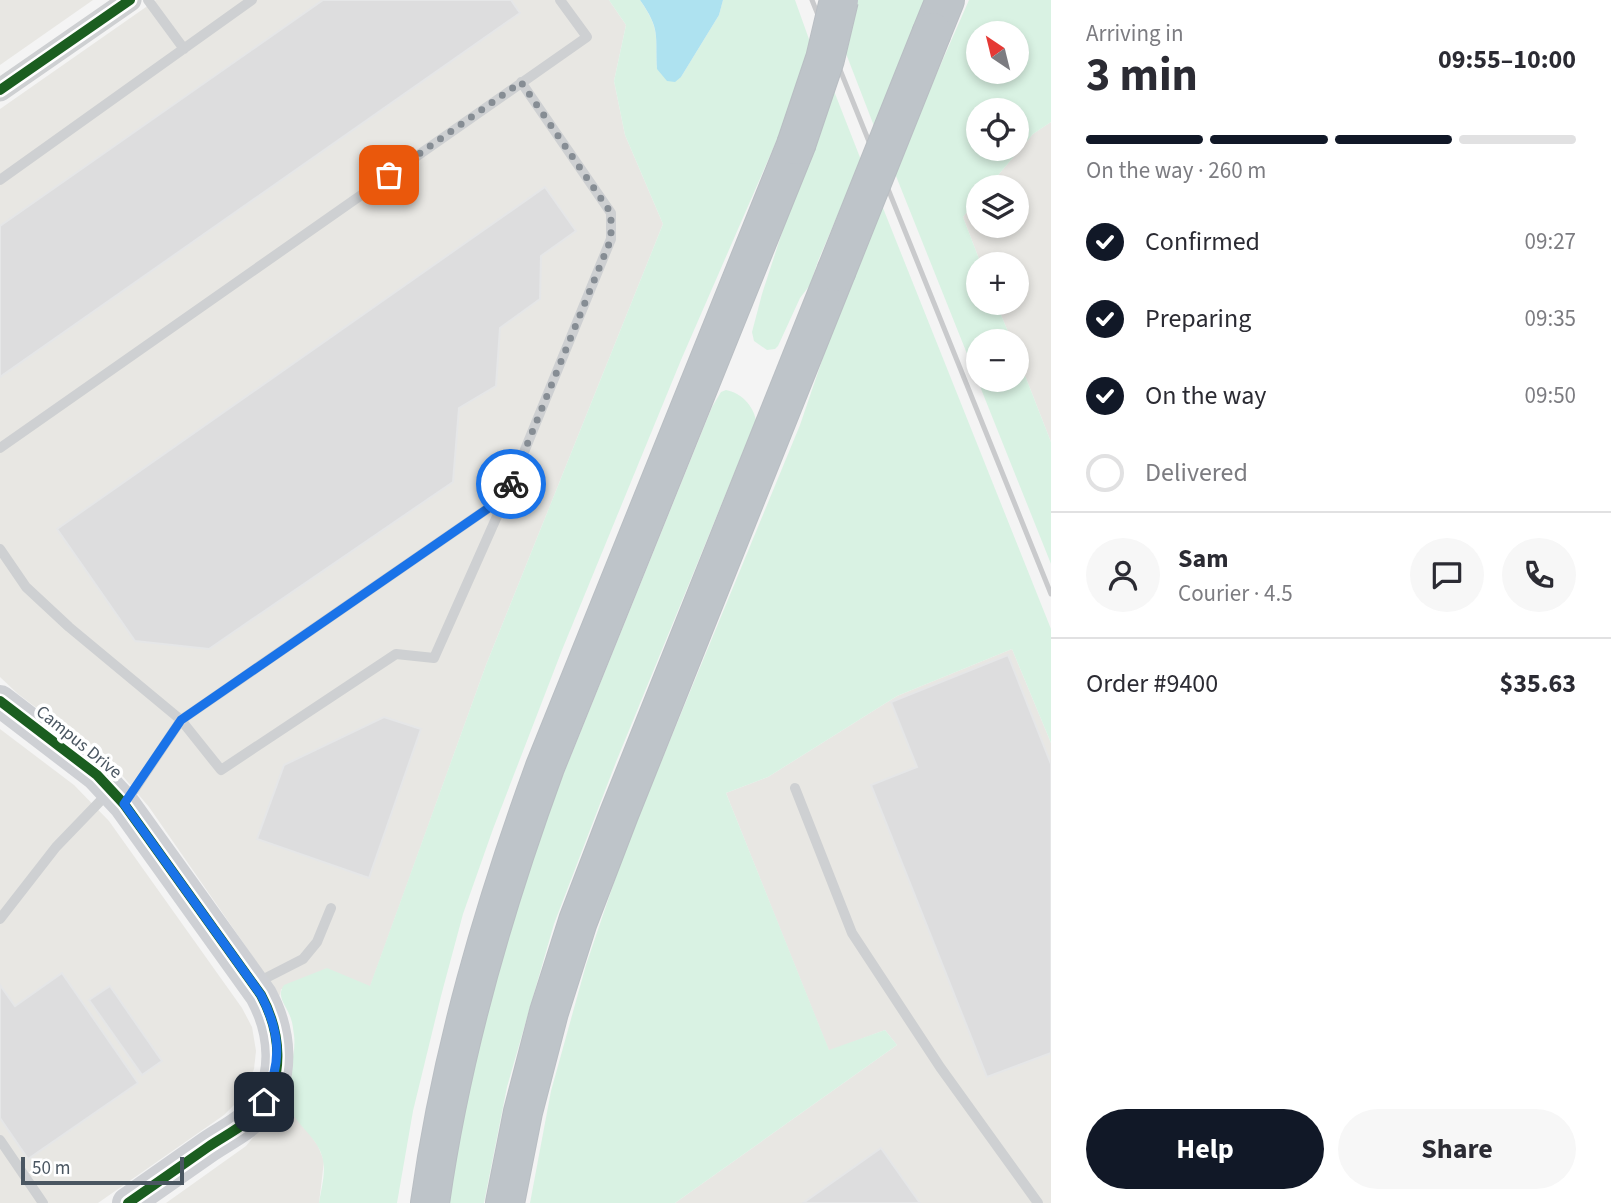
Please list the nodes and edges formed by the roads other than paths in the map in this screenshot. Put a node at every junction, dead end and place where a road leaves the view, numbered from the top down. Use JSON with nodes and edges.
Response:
{"nodes":[{"id":1,"x":130,"y":0,"type":"edge"},
{"id":2,"x":148,"y":0,"type":"edge"},
{"id":3,"x":252,"y":0,"type":"edge"},
{"id":4,"x":560,"y":0,"type":"edge"},
{"id":5,"x":839,"y":0,"type":"edge"},
{"id":6,"x":939,"y":16,"type":"edge"},
{"id":7,"x":184,"y":49,"type":"junction"},
{"id":8,"x":521,"y":82,"type":"junction"},
{"id":9,"x":0,"y":90,"type":"edge"},
{"id":10,"x":0,"y":180,"type":"edge"},
{"id":11,"x":0,"y":448,"type":"edge"},
{"id":12,"x":506,"y":496,"type":"junction"},
{"id":13,"x":0,"y":549,"type":"edge"},
{"id":14,"x":0,"y":701,"type":"edge"},
{"id":15,"x":181,"y":720,"type":"junction"},
{"id":16,"x":795,"y":788,"type":"dead end"},
{"id":17,"x":118,"y":797,"type":"junction"},
{"id":18,"x":331,"y":908,"type":"dead end"},
{"id":19,"x":0,"y":919,"type":"edge"},
{"id":20,"x":253,"y":984,"type":"junction"},
{"id":21,"x":0,"y":1140,"type":"edge"},
{"id":22,"x":43,"y":1203,"type":"edge"},
{"id":23,"x":128,"y":1203,"type":"edge"},
{"id":24,"x":430,"y":1203,"type":"edge"},
{"id":25,"x":505,"y":1203,"type":"edge"},
{"id":26,"x":1038,"y":1203,"type":"edge"}],
"edges":[{"from":1,"to":9,"type":"street"},
{"from":2,"to":7,"type":"lane"},
{"from":3,"to":7,"type":"lane"},
{"from":4,"to":8,"type":"lane"},
{"from":5,"to":24,"type":"highway","bridge":true},
{"from":6,"to":25,"type":"highway","bridge":true},
{"from":7,"to":10,"type":"lane"},
{"from":8,"to":11,"type":"lane"},
{"from":8,"to":12,"type":"lane"},
{"from":12,"to":15,"type":"lane"},
{"from":12,"to":15,"type":"lane"},
{"from":13,"to":15,"type":"lane"},
{"from":14,"to":17,"type":"street","name":"Campus Drive"},
{"from":15,"to":17,"type":"lane"},
{"from":16,"to":26,"type":"lane"},
{"from":17,"to":19,"type":"lane"},
{"from":17,"to":20,"type":"street","name":"Campus Drive"},
{"from":18,"to":20,"type":"lane"},
{"from":20,"to":23,"type":"street","name":"Campus Drive"},
{"from":21,"to":22,"type":"lane"}]}
